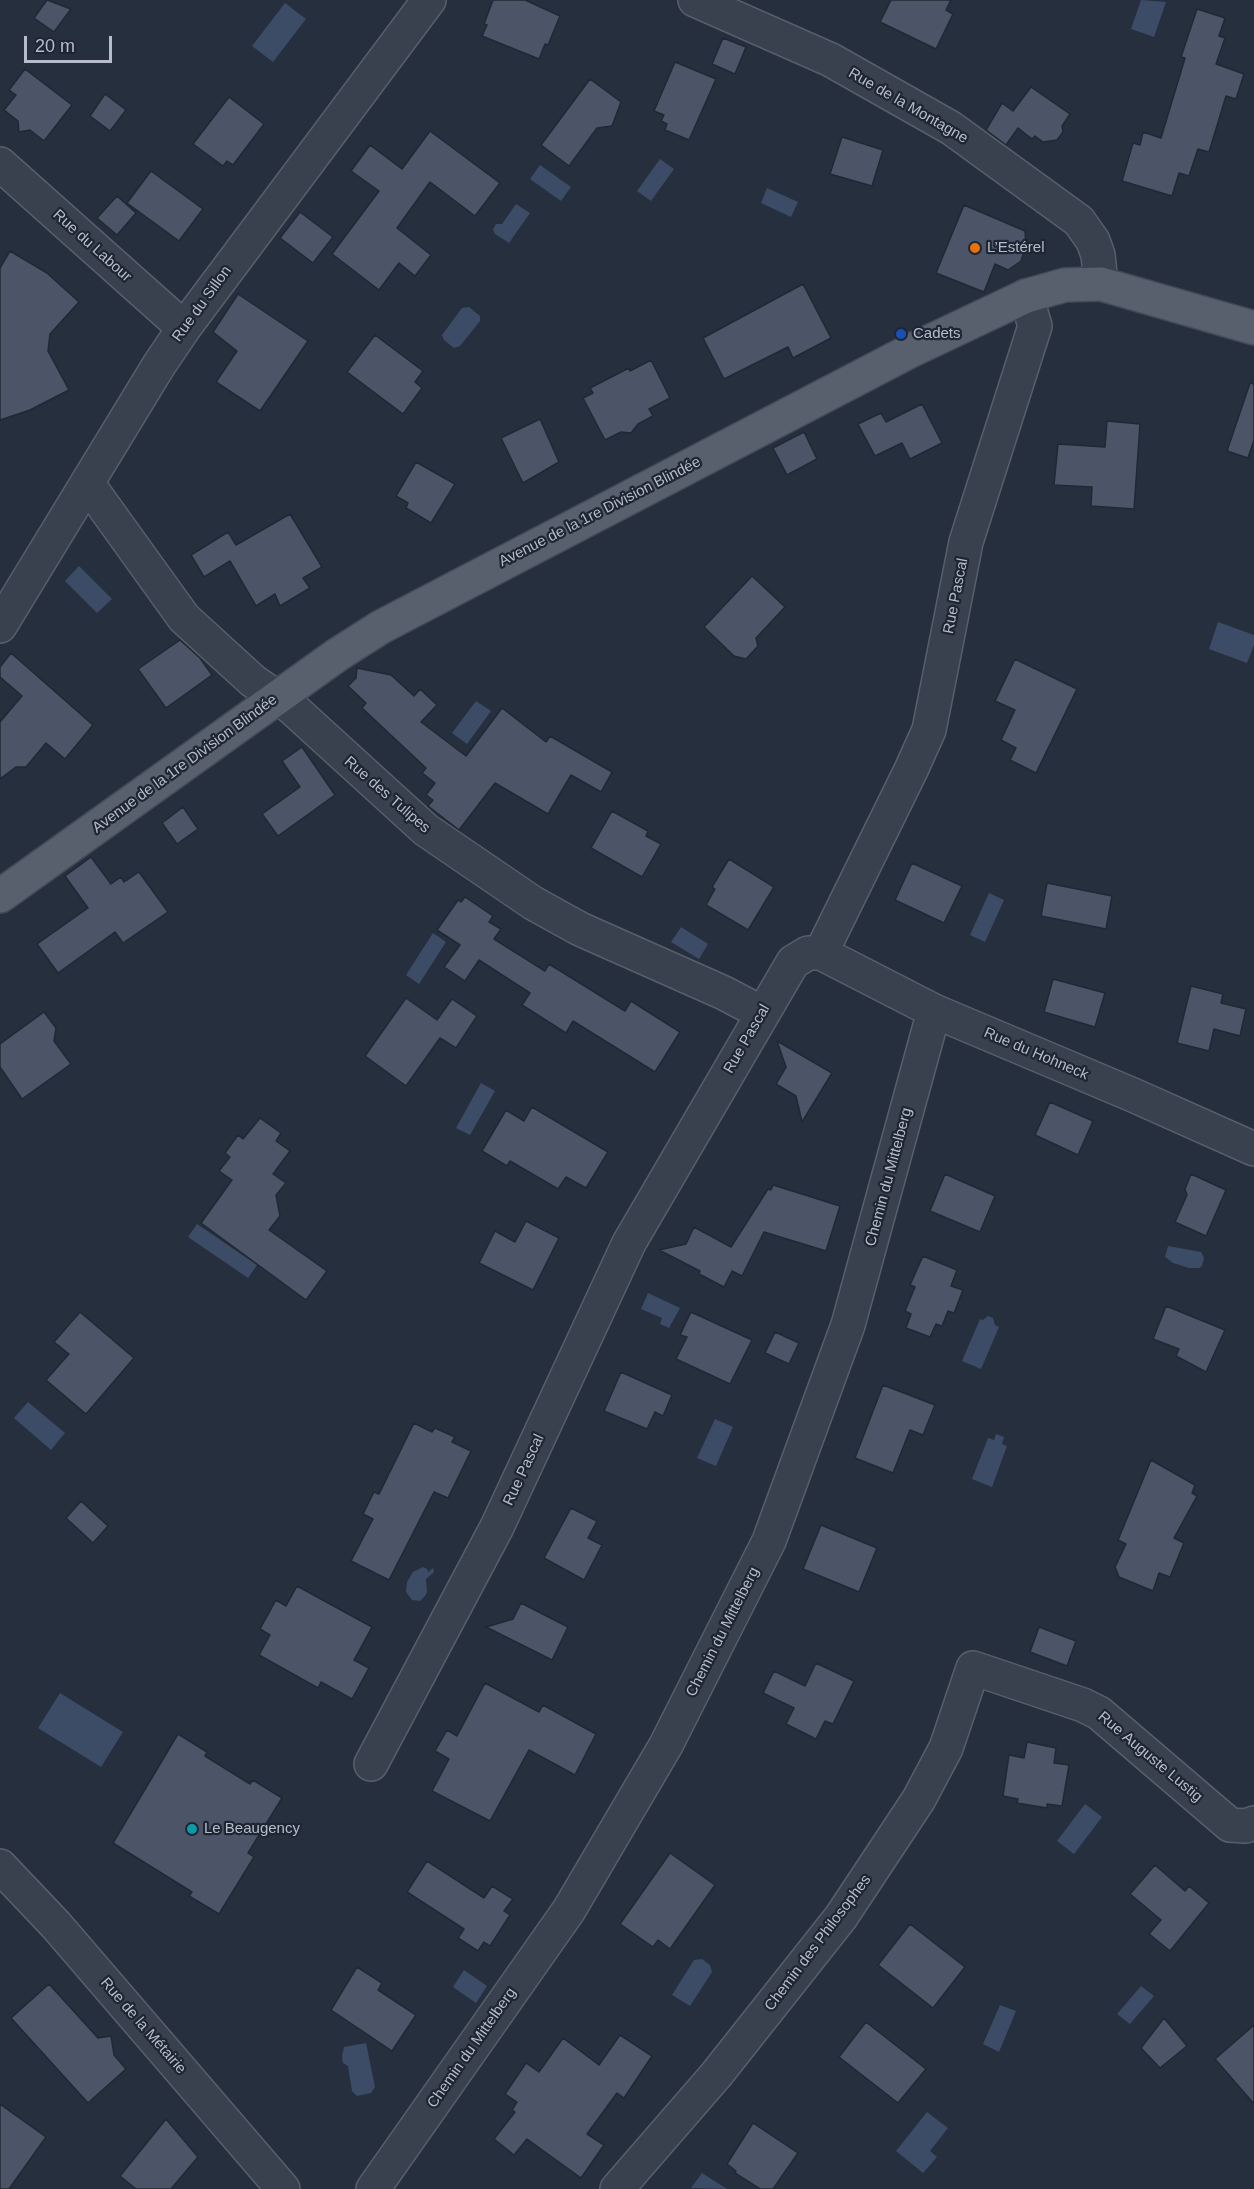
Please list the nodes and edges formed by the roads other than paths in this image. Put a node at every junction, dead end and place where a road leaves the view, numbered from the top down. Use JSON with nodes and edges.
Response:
{"nodes":[{"id":1,"x":429,"y":0,"type":"edge"},
{"id":2,"x":694,"y":0,"type":"edge"},
{"id":3,"x":0,"y":164,"type":"edge"},
{"id":4,"x":1101,"y":284,"type":"junction"},
{"id":5,"x":1026,"y":296,"type":"junction"},
{"id":6,"x":184,"y":328,"type":"junction"},
{"id":7,"x":1254,"y":328,"type":"edge"},
{"id":8,"x":87,"y":483,"type":"junction"},
{"id":9,"x":0,"y":626,"type":"edge"},
{"id":10,"x":278,"y":698,"type":"junction"},
{"id":11,"x":0,"y":896,"type":"edge"},
{"id":12,"x":821,"y":953,"type":"junction"},
{"id":13,"x":934,"y":1011,"type":"junction"},
{"id":14,"x":762,"y":1013,"type":"junction"},
{"id":15,"x":1254,"y":1149,"type":"edge"},
{"id":16,"x":973,"y":1668,"type":"joint"},
{"id":17,"x":371,"y":1764,"type":"dead end"},
{"id":18,"x":1254,"y":1823,"type":"edge"},
{"id":19,"x":0,"y":1866,"type":"edge"},
{"id":20,"x":283,"y":2189,"type":"edge"},
{"id":21,"x":373,"y":2189,"type":"edge"},
{"id":22,"x":617,"y":2189,"type":"edge"}],
"edges":[{"from":1,"to":6,"type":"street","name":"Rue du Sillon"},
{"from":2,"to":4,"type":"street","name":"Rue de la Montagne"},
{"from":3,"to":6,"type":"street","name":"Rue du Labour"},
{"from":4,"to":5,"type":"main road","name":"Avenue de la 1re Division Blindée"},
{"from":4,"to":7,"type":"main road","name":"Avenue de la 1re Division Blindée"},
{"from":5,"to":10,"type":"main road","name":"Avenue de la 1re Division Blindée"},
{"from":5,"to":12,"type":"street","name":"Rue Pascal"},
{"from":6,"to":8,"type":"street","name":"Rue du Sillon"},
{"from":8,"to":9,"type":"street","name":"Rue du Sillon"},
{"from":8,"to":10,"type":"street","name":"Rue des Tulipes"},
{"from":10,"to":11,"type":"main road","name":"Avenue de la 1re Division Blindée"},
{"from":10,"to":14,"type":"street","name":"Rue des Tulipes"},
{"from":12,"to":13,"type":"street","name":"Rue du Hohneck"},
{"from":12,"to":14,"type":"street","name":"Rue Pascal"},
{"from":13,"to":15,"type":"street","name":"Rue du Hohneck"},
{"from":13,"to":21,"type":"street","name":"Chemin du Mittelberg"},
{"from":14,"to":17,"type":"street","name":"Rue Pascal"},
{"from":16,"to":18,"type":"street","name":"Rue Auguste Lustig"},
{"from":16,"to":22,"type":"street","name":"Chemin des Philosophes"},
{"from":19,"to":20,"type":"street","name":"Rue de la Métairie"}]}
